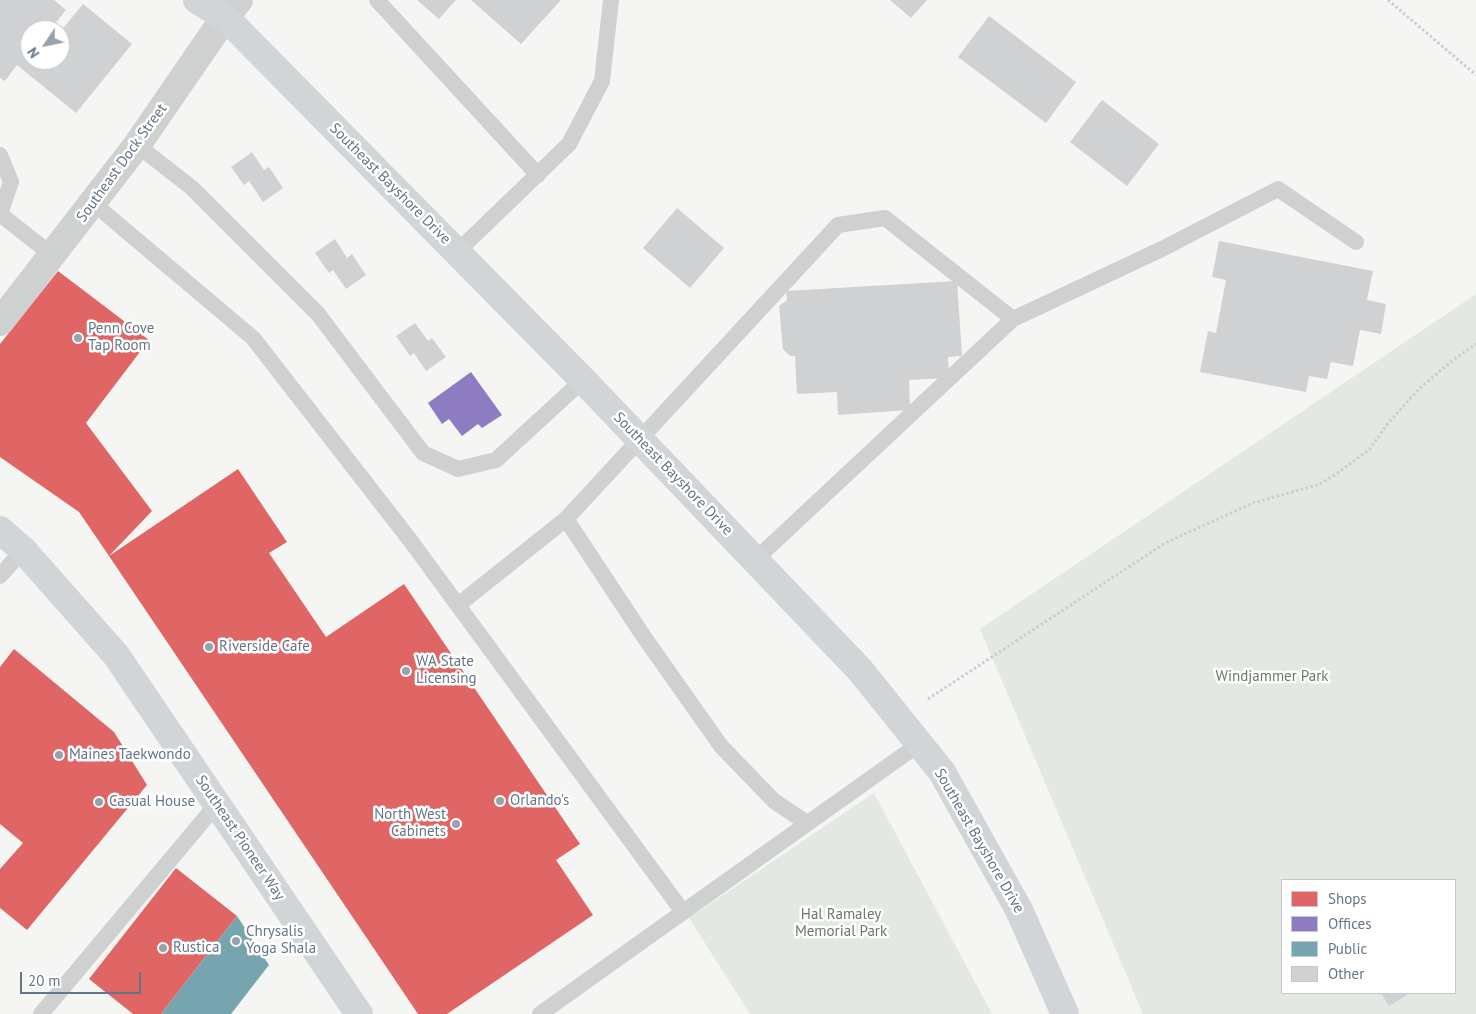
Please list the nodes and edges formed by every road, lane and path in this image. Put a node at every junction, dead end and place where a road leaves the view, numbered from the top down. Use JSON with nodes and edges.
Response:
{"nodes":[{"id":1,"x":197,"y":0,"type":"edge"},
{"id":2,"x":377,"y":0,"type":"edge"},
{"id":3,"x":611,"y":0,"type":"edge"},
{"id":4,"x":1388,"y":0,"type":"edge"},
{"id":5,"x":232,"y":9,"type":"edge"},
{"id":6,"x":1476,"y":75,"type":"edge"},
{"id":7,"x":137,"y":145,"type":"junction"},
{"id":8,"x":0,"y":155,"type":"edge"},
{"id":9,"x":538,"y":175,"type":"junction"},
{"id":10,"x":92,"y":203,"type":"junction"},
{"id":11,"x":1356,"y":242,"type":"dead end"},
{"id":12,"x":458,"y":252,"type":"junction"},
{"id":13,"x":52,"y":255,"type":"junction"},
{"id":14,"x":1013,"y":319,"type":"junction"},
{"id":15,"x":0,"y":322,"type":"edge"},
{"id":16,"x":1476,"y":344,"type":"edge"},
{"id":17,"x":583,"y":380,"type":"junction"},
{"id":18,"x":639,"y":439,"type":"junction"},
{"id":19,"x":566,"y":519,"type":"junction"},
{"id":20,"x":0,"y":530,"type":"edge"},
{"id":21,"x":23,"y":550,"type":"junction"},
{"id":22,"x":754,"y":560,"type":"junction"},
{"id":23,"x":0,"y":576,"type":"edge"},
{"id":24,"x":458,"y":605,"type":"junction"},
{"id":25,"x":900,"y":719,"type":"junction"},
{"id":26,"x":919,"y":744,"type":"junction"},
{"id":27,"x":217,"y":804,"type":"junction"},
{"id":28,"x":807,"y":823,"type":"junction"},
{"id":29,"x":683,"y":912,"type":"junction"},
{"id":30,"x":41,"y":1014,"type":"edge"},
{"id":31,"x":359,"y":1014,"type":"edge"},
{"id":32,"x":540,"y":1014,"type":"edge"},
{"id":33,"x":1065,"y":1014,"type":"edge"}],
"edges":[{"from":1,"to":5,"type":"street","name":"Southeast Bayshore Drive"},
{"from":2,"to":9,"type":"lane"},
{"from":3,"to":9,"type":"lane"},
{"from":4,"to":6,"type":"path"},
{"from":5,"to":7,"type":"street","name":"Southeast Dock Street"},
{"from":5,"to":12,"type":"street","name":"Southeast Bayshore Drive"},
{"from":7,"to":10,"type":"street","name":"Southeast Dock Street"},
{"from":7,"to":17,"type":"lane"},
{"from":8,"to":13,"type":"lane"},
{"from":9,"to":12,"type":"lane"},
{"from":10,"to":13,"type":"street","name":"Southeast Dock Street"},
{"from":10,"to":24,"type":"lane"},
{"from":11,"to":14,"type":"lane"},
{"from":12,"to":17,"type":"street","name":"Southeast Bayshore Drive"},
{"from":13,"to":15,"type":"street","name":"Southeast Dock Street"},
{"from":14,"to":18,"type":"lane"},
{"from":14,"to":22,"type":"lane"},
{"from":16,"to":25,"type":"path"},
{"from":17,"to":18,"type":"street","name":"Southeast Bayshore Drive"},
{"from":18,"to":19,"type":"lane"},
{"from":18,"to":22,"type":"street","name":"Southeast Bayshore Drive"},
{"from":19,"to":24,"type":"lane"},
{"from":19,"to":28,"type":"lane"},
{"from":20,"to":21,"type":"street","name":"Southeast Pioneer Way"},
{"from":21,"to":23,"type":"lane"},
{"from":21,"to":27,"type":"street","name":"Southeast Pioneer Way"},
{"from":22,"to":25,"type":"street","name":"Southeast Bayshore Drive"},
{"from":24,"to":29,"type":"lane"},
{"from":25,"to":26,"type":"street","name":"Southeast Bayshore Drive"},
{"from":26,"to":28,"type":"lane"},
{"from":26,"to":33,"type":"street","name":"Southeast Bayshore Drive"},
{"from":27,"to":30,"type":"lane"},
{"from":27,"to":31,"type":"street","name":"Southeast Pioneer Way"},
{"from":28,"to":29,"type":"lane"},
{"from":29,"to":32,"type":"lane"}]}
